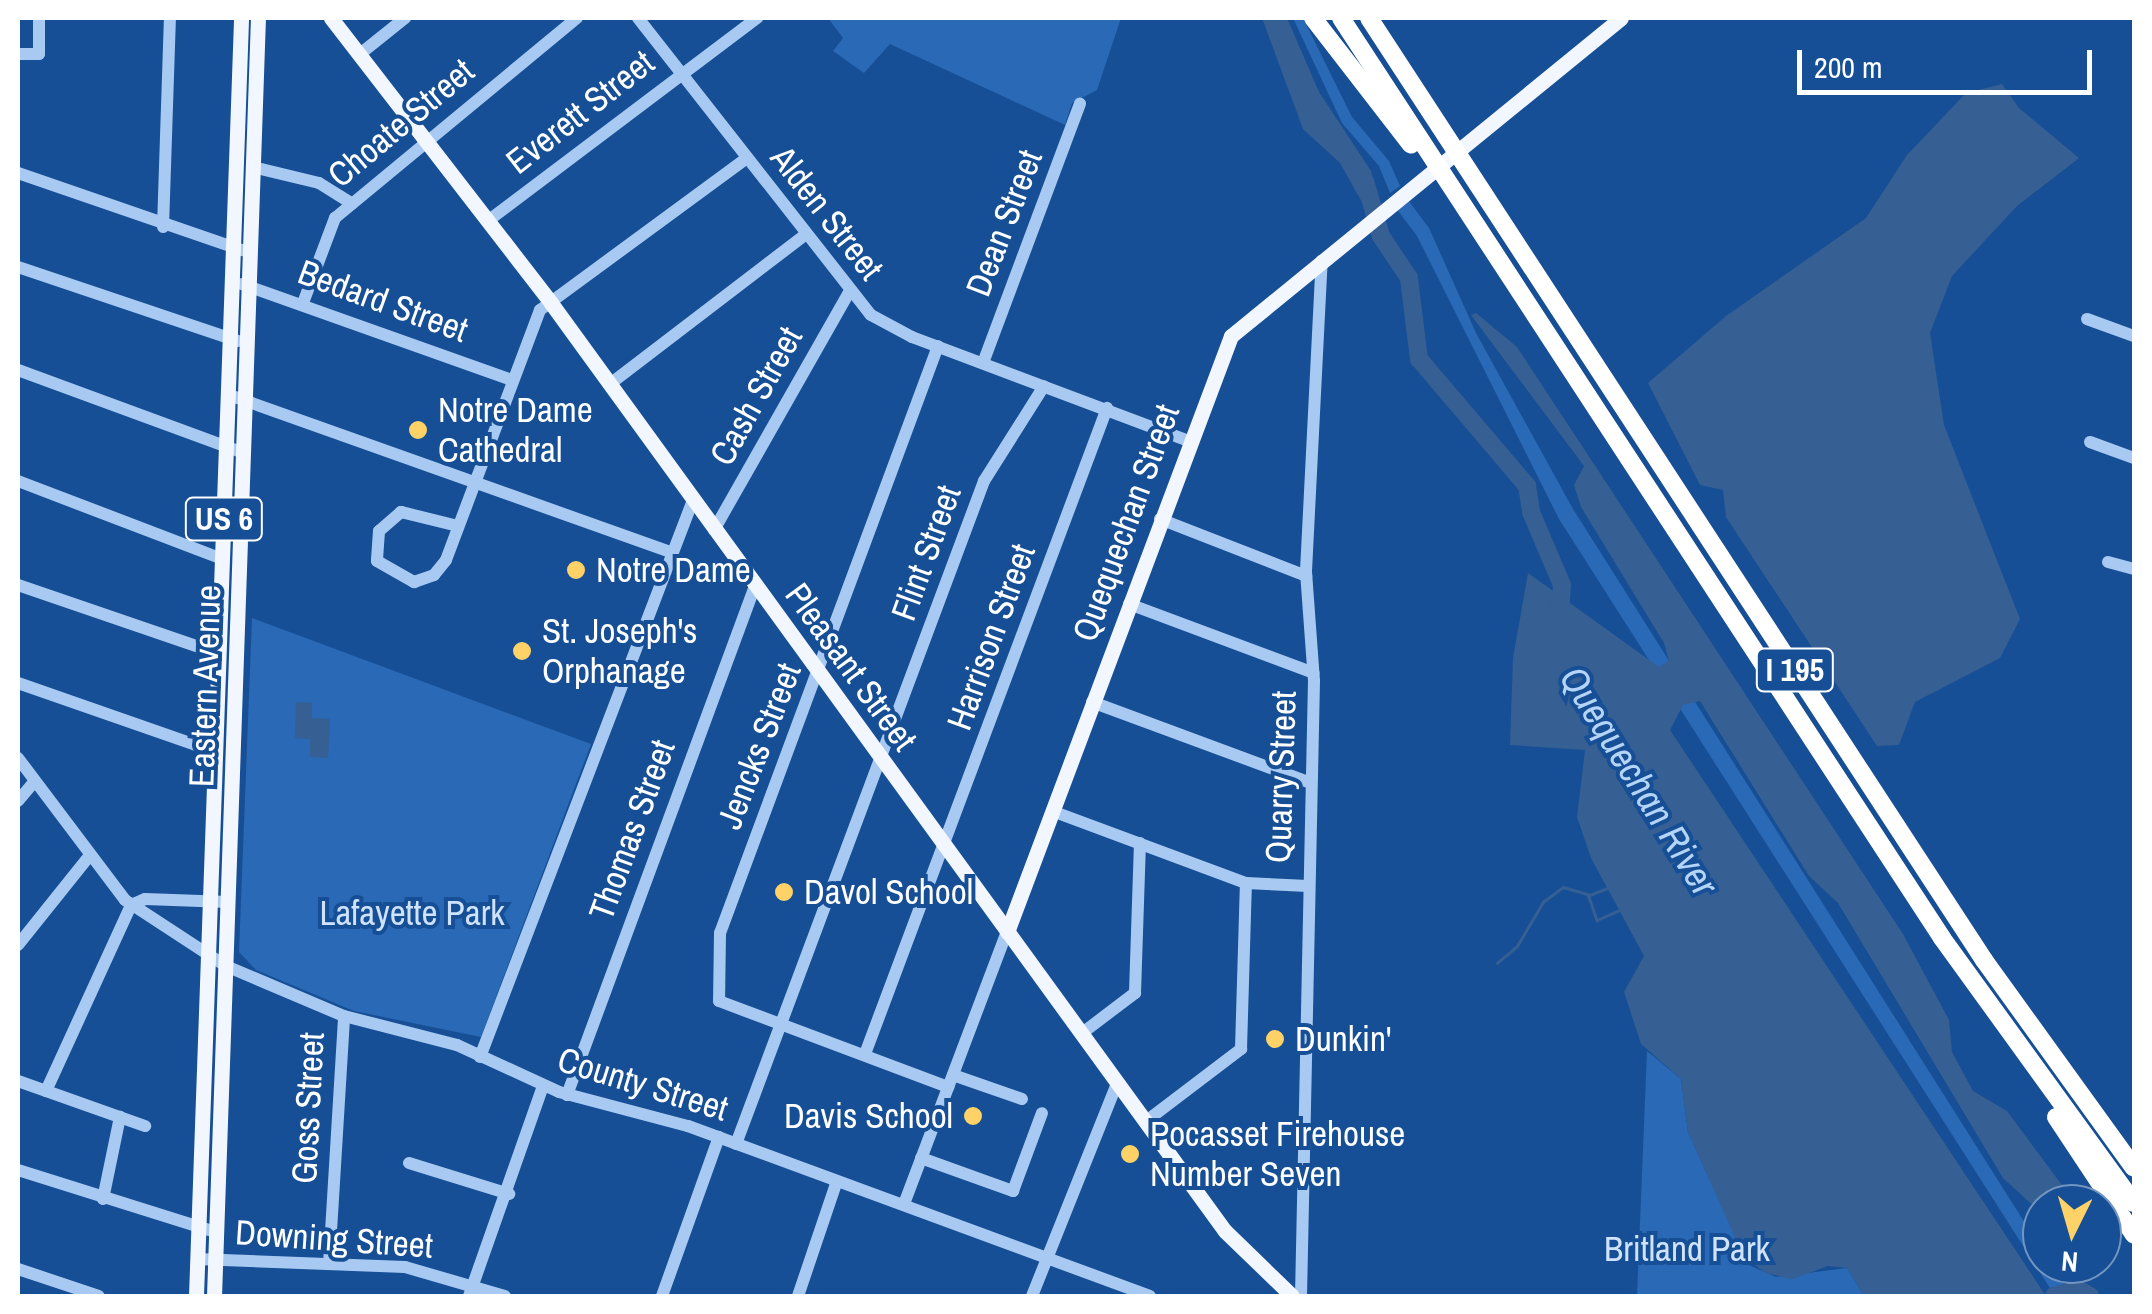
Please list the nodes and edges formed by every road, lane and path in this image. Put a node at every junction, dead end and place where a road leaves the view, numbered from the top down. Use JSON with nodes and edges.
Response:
{"nodes":[{"id":1,"x":39,"y":18,"type":"edge"},
{"id":2,"x":170,"y":18,"type":"edge"},
{"id":3,"x":241,"y":18,"type":"edge"},
{"id":4,"x":258,"y":18,"type":"edge"},
{"id":5,"x":331,"y":18,"type":"edge"},
{"id":6,"x":405,"y":18,"type":"edge"},
{"id":7,"x":577,"y":18,"type":"edge"},
{"id":8,"x":638,"y":18,"type":"edge"},
{"id":9,"x":757,"y":18,"type":"edge"},
{"id":10,"x":1313,"y":18,"type":"edge"},
{"id":11,"x":1341,"y":18,"type":"edge"},
{"id":12,"x":1369,"y":18,"type":"edge"},
{"id":13,"x":1378,"y":18,"type":"edge"},
{"id":14,"x":1621,"y":18,"type":"edge"},
{"id":15,"x":18,"y":54,"type":"edge"},
{"id":16,"x":360,"y":54,"type":"junction"},
{"id":17,"x":1395,"y":57,"type":"junction"},
{"id":18,"x":680,"y":73,"type":"junction"},
{"id":19,"x":1080,"y":104,"type":"dead end"},
{"id":20,"x":427,"y":140,"type":"junction"},
{"id":21,"x":1424,"y":155,"type":"junction"},
{"id":22,"x":746,"y":158,"type":"junction"},
{"id":23,"x":253,"y":167,"type":"junction"},
{"id":24,"x":18,"y":173,"type":"edge"},
{"id":25,"x":352,"y":204,"type":"junction"},
{"id":26,"x":488,"y":220,"type":"junction"},
{"id":27,"x":163,"y":227,"type":"junction"},
{"id":28,"x":806,"y":234,"type":"junction"},
{"id":29,"x":241,"y":250,"type":"junction"},
{"id":30,"x":1322,"y":260,"type":"junction"},
{"id":31,"x":18,"y":268,"type":"edge"},
{"id":32,"x":240,"y":284,"type":"junction"},
{"id":33,"x":849,"y":292,"type":"junction"},
{"id":34,"x":304,"y":303,"type":"junction"},
{"id":35,"x":551,"y":303,"type":"junction"},
{"id":36,"x":2087,"y":319,"type":"dead end"},
{"id":37,"x":2134,"y":336,"type":"edge"},
{"id":38,"x":238,"y":341,"type":"junction"},
{"id":39,"x":938,"y":346,"type":"junction"},
{"id":40,"x":983,"y":362,"type":"junction"},
{"id":41,"x":18,"y":370,"type":"edge"},
{"id":42,"x":512,"y":380,"type":"junction"},
{"id":43,"x":610,"y":384,"type":"junction"},
{"id":44,"x":1044,"y":386,"type":"junction"},
{"id":45,"x":236,"y":397,"type":"junction"},
{"id":46,"x":1107,"y":408,"type":"junction"},
{"id":47,"x":1189,"y":441,"type":"junction"},
{"id":48,"x":2090,"y":442,"type":"dead end"},
{"id":49,"x":226,"y":447,"type":"junction"},
{"id":50,"x":244,"y":453,"type":"junction"},
{"id":51,"x":2134,"y":458,"type":"edge"},
{"id":52,"x":18,"y":481,"type":"edge"},
{"id":53,"x":474,"y":481,"type":"junction"},
{"id":54,"x":694,"y":500,"type":"junction"},
{"id":55,"x":1160,"y":519,"type":"junction"},
{"id":56,"x":458,"y":526,"type":"junction"},
{"id":57,"x":714,"y":530,"type":"junction"},
{"id":58,"x":672,"y":553,"type":"junction"},
{"id":59,"x":222,"y":559,"type":"junction"},
{"id":60,"x":2108,"y":562,"type":"dead end"},
{"id":61,"x":2134,"y":569,"type":"edge"},
{"id":62,"x":1306,"y":576,"type":"junction"},
{"id":63,"x":18,"y":585,"type":"edge"},
{"id":64,"x":755,"y":586,"type":"junction"},
{"id":65,"x":1129,"y":604,"type":"junction"},
{"id":66,"x":219,"y":654,"type":"junction"},
{"id":67,"x":1314,"y":672,"type":"junction"},
{"id":68,"x":819,"y":673,"type":"junction"},
{"id":69,"x":18,"y":682,"type":"edge"},
{"id":70,"x":1092,"y":702,"type":"junction"},
{"id":71,"x":216,"y":752,"type":"junction"},
{"id":72,"x":879,"y":757,"type":"junction"},
{"id":73,"x":18,"y":758,"type":"edge"},
{"id":74,"x":35,"y":781,"type":"junction"},
{"id":75,"x":1311,"y":783,"type":"junction"},
{"id":76,"x":18,"y":801,"type":"edge"},
{"id":77,"x":1052,"y":811,"type":"junction"},
{"id":78,"x":1140,"y":843,"type":"junction"},
{"id":79,"x":945,"y":847,"type":"junction"},
{"id":80,"x":90,"y":854,"type":"junction"},
{"id":81,"x":1246,"y":883,"type":"junction"},
{"id":82,"x":1308,"y":886,"type":"junction"},
{"id":83,"x":210,"y":902,"type":"junction"},
{"id":84,"x":228,"y":902,"type":"junction"},
{"id":85,"x":131,"y":906,"type":"junction"},
{"id":86,"x":1007,"y":932,"type":"junction"},
{"id":87,"x":18,"y":945,"type":"edge"},
{"id":88,"x":208,"y":957,"type":"junction"},
{"id":89,"x":226,"y":966,"type":"junction"},
{"id":90,"x":344,"y":1016,"type":"junction"},
{"id":91,"x":782,"y":1023,"type":"junction"},
{"id":92,"x":2003,"y":1026,"type":"junction"},
{"id":93,"x":1081,"y":1034,"type":"junction"},
{"id":94,"x":865,"y":1054,"type":"junction"},
{"id":95,"x":480,"y":1056,"type":"junction"},
{"id":96,"x":18,"y":1081,"type":"edge"},
{"id":97,"x":950,"y":1081,"type":"junction"},
{"id":98,"x":1116,"y":1083,"type":"junction"},
{"id":99,"x":542,"y":1086,"type":"junction"},
{"id":100,"x":46,"y":1091,"type":"junction"},
{"id":101,"x":567,"y":1095,"type":"junction"},
{"id":102,"x":1022,"y":1098,"type":"dead end"},
{"id":103,"x":1042,"y":1114,"type":"dead end"},
{"id":104,"x":120,"y":1117,"type":"junction"},
{"id":105,"x":1145,"y":1122,"type":"junction"},
{"id":106,"x":145,"y":1126,"type":"dead end"},
{"id":107,"x":718,"y":1138,"type":"junction"},
{"id":108,"x":736,"y":1144,"type":"junction"},
{"id":109,"x":921,"y":1158,"type":"junction"},
{"id":110,"x":409,"y":1163,"type":"dead end"},
{"id":111,"x":2134,"y":1168,"type":"edge"},
{"id":112,"x":18,"y":1170,"type":"edge"},
{"id":113,"x":837,"y":1180,"type":"junction"},
{"id":114,"x":509,"y":1194,"type":"junction"},
{"id":115,"x":103,"y":1199,"type":"junction"},
{"id":116,"x":2134,"y":1203,"type":"edge"},
{"id":117,"x":904,"y":1204,"type":"junction"},
{"id":118,"x":198,"y":1231,"type":"junction"},
{"id":119,"x":216,"y":1232,"type":"junction"},
{"id":120,"x":2134,"y":1235,"type":"edge"},
{"id":121,"x":1048,"y":1257,"type":"junction"},
{"id":122,"x":197,"y":1259,"type":"junction"},
{"id":123,"x":215,"y":1260,"type":"junction"},
{"id":124,"x":329,"y":1264,"type":"junction"},
{"id":125,"x":18,"y":1269,"type":"edge"},
{"id":126,"x":469,"y":1291,"type":"edge"},
{"id":127,"x":99,"y":1296,"type":"edge"},
{"id":128,"x":196,"y":1296,"type":"edge"},
{"id":129,"x":214,"y":1296,"type":"edge"},
{"id":130,"x":506,"y":1296,"type":"edge"},
{"id":131,"x":662,"y":1296,"type":"edge"},
{"id":132,"x":798,"y":1296,"type":"edge"},
{"id":133,"x":1032,"y":1296,"type":"edge"},
{"id":134,"x":1150,"y":1296,"type":"edge"},
{"id":135,"x":1292,"y":1296,"type":"edge"},
{"id":136,"x":1300,"y":1296,"type":"edge"}],
"edges":[{"from":1,"to":15,"type":"street"},
{"from":2,"to":27,"type":"street"},
{"from":3,"to":29,"type":"main road","name":"Eastern Avenue","number":"US 6"},
{"from":4,"to":23,"type":"main road","name":"Eastern Avenue","number":"US 6"},
{"from":5,"to":16,"type":"main road","name":"Pleasant Street"},
{"from":6,"to":16,"type":"street"},
{"from":7,"to":20,"type":"street","name":"Choate Street"},
{"from":8,"to":18,"type":"street","name":"Alden Street"},
{"from":9,"to":18,"type":"street","name":"Everett Street"},
{"from":10,"to":21,"type":"highway"},
{"from":11,"to":21,"type":"highway"},
{"from":12,"to":17,"type":"highway","number":"I 195"},
{"from":13,"to":17,"type":"highway"},
{"from":14,"to":30,"type":"main road","name":"Quequechan Street"},
{"from":16,"to":20,"type":"main road","name":"Pleasant Street"},
{"from":17,"to":111,"type":"highway","number":"I 195"},
{"from":18,"to":22,"type":"street","name":"Alden Street"},
{"from":18,"to":26,"type":"street","name":"Everett Street"},
{"from":19,"to":40,"type":"street","name":"Dean Street"},
{"from":20,"to":25,"type":"street","name":"Choate Street"},
{"from":20,"to":26,"type":"main road","name":"Pleasant Street"},
{"from":21,"to":92,"type":"highway","number":"I 195"},
{"from":22,"to":28,"type":"street","name":"Alden Street"},
{"from":22,"to":35,"type":"street"},
{"from":23,"to":25,"type":"street"},
{"from":23,"to":29,"type":"main road","name":"Eastern Avenue","number":"US 6"},
{"from":24,"to":27,"type":"street"},
{"from":25,"to":34,"type":"street","name":"Choate Street"},
{"from":26,"to":35,"type":"main road","name":"Pleasant Street"},
{"from":27,"to":29,"type":"street"},
{"from":28,"to":33,"type":"street","name":"Alden Street"},
{"from":28,"to":43,"type":"street"},
{"from":29,"to":32,"type":"main road","name":"Eastern Avenue","number":"US 6"},
{"from":30,"to":47,"type":"main road","name":"Quequechan Street"},
{"from":30,"to":62,"type":"street","name":"Quarry Street"},
{"from":31,"to":38,"type":"street"},
{"from":32,"to":34,"type":"street","name":"Bedard Street"},
{"from":32,"to":38,"type":"main road","name":"Eastern Avenue","number":"US 6"},
{"from":33,"to":39,"type":"street","name":"Alden Street"},
{"from":33,"to":57,"type":"street","name":"Cash Street"},
{"from":34,"to":42,"type":"street","name":"Bedard Street"},
{"from":35,"to":42,"type":"street"},
{"from":35,"to":43,"type":"main road","name":"Pleasant Street"},
{"from":36,"to":37,"type":"street"},
{"from":38,"to":45,"type":"main road","name":"Eastern Avenue","number":"US 6"},
{"from":39,"to":40,"type":"street","name":"Alden Street"},
{"from":39,"to":68,"type":"street","name":"Jencks Street"},
{"from":40,"to":44,"type":"street","name":"Alden Street"},
{"from":41,"to":49,"type":"street"},
{"from":42,"to":53,"type":"street"},
{"from":43,"to":54,"type":"main road","name":"Pleasant Street"},
{"from":44,"to":46,"type":"street","name":"Alden Street"},
{"from":44,"to":72,"type":"street","name":"Flint Street"},
{"from":45,"to":49,"type":"main road","name":"Eastern Avenue","number":"US 6"},
{"from":45,"to":50,"type":"main road","name":"Eastern Avenue","number":"US 6"},
{"from":45,"to":53,"type":"street"},
{"from":46,"to":47,"type":"street","name":"Alden Street"},
{"from":46,"to":79,"type":"street","name":"Harrison Street"},
{"from":47,"to":55,"type":"main road","name":"Quequechan Street"},
{"from":48,"to":51,"type":"street"},
{"from":49,"to":50,"type":"street"},
{"from":49,"to":59,"type":"main road","name":"Eastern Avenue","number":"US 6"},
{"from":50,"to":84,"type":"main road","name":"Eastern Avenue","number":"US 6"},
{"from":52,"to":59,"type":"street"},
{"from":53,"to":56,"type":"street"},
{"from":53,"to":58,"type":"street"},
{"from":54,"to":57,"type":"main road","name":"Pleasant Street"},
{"from":54,"to":58,"type":"street"},
{"from":55,"to":62,"type":"street"},
{"from":55,"to":65,"type":"main road","name":"Quequechan Street"},
{"from":56,"to":56,"type":"street"},
{"from":57,"to":64,"type":"main road","name":"Pleasant Street"},
{"from":58,"to":95,"type":"street"},
{"from":59,"to":66,"type":"main road","name":"Eastern Avenue","number":"US 6"},
{"from":60,"to":61,"type":"street"},
{"from":62,"to":67,"type":"street","name":"Quarry Street"},
{"from":63,"to":66,"type":"street"},
{"from":64,"to":68,"type":"main road","name":"Pleasant Street"},
{"from":64,"to":101,"type":"street","name":"Thomas Street"},
{"from":65,"to":67,"type":"street"},
{"from":65,"to":70,"type":"main road","name":"Quequechan Street"},
{"from":66,"to":71,"type":"main road","name":"Eastern Avenue","number":"US 6"},
{"from":67,"to":75,"type":"street","name":"Quarry Street"},
{"from":68,"to":72,"type":"main road","name":"Pleasant Street"},
{"from":68,"to":91,"type":"street","name":"Jencks Street"},
{"from":69,"to":71,"type":"street"},
{"from":70,"to":75,"type":"street"},
{"from":70,"to":77,"type":"main road","name":"Quequechan Street"},
{"from":71,"to":83,"type":"main road","name":"Eastern Avenue","number":"US 6"},
{"from":72,"to":79,"type":"main road","name":"Pleasant Street"},
{"from":72,"to":91,"type":"street","name":"Flint Street"},
{"from":73,"to":74,"type":"street","name":"County Street"},
{"from":74,"to":76,"type":"street"},
{"from":74,"to":80,"type":"street","name":"County Street"},
{"from":75,"to":82,"type":"street","name":"Quarry Street"},
{"from":77,"to":78,"type":"street"},
{"from":77,"to":86,"type":"main road","name":"Quequechan Street"},
{"from":78,"to":81,"type":"street"},
{"from":78,"to":93,"type":"street"},
{"from":79,"to":86,"type":"main road","name":"Pleasant Street"},
{"from":79,"to":94,"type":"street","name":"Harrison Street"},
{"from":80,"to":85,"type":"street","name":"County Street"},
{"from":80,"to":87,"type":"street"},
{"from":81,"to":82,"type":"street"},
{"from":81,"to":105,"type":"street"},
{"from":82,"to":136,"type":"street","name":"Quarry Street"},
{"from":83,"to":84,"type":"street"},
{"from":83,"to":85,"type":"street"},
{"from":83,"to":88,"type":"main road","name":"Eastern Avenue","number":"US 6"},
{"from":84,"to":89,"type":"main road","name":"Eastern Avenue","number":"US 6"},
{"from":85,"to":88,"type":"street","name":"County Street"},
{"from":85,"to":100,"type":"street"},
{"from":86,"to":93,"type":"main road","name":"Pleasant Street"},
{"from":86,"to":97,"type":"street","name":"Quequechan Street"},
{"from":88,"to":89,"type":"street","name":"County Street"},
{"from":88,"to":118,"type":"main road","name":"Eastern Avenue","number":"US 6"},
{"from":89,"to":90,"type":"street","name":"County Street"},
{"from":89,"to":119,"type":"main road","name":"Eastern Avenue","number":"US 6"},
{"from":90,"to":95,"type":"street","name":"County Street"},
{"from":90,"to":124,"type":"street","name":"Goss Street"},
{"from":91,"to":94,"type":"street"},
{"from":91,"to":108,"type":"street","name":"Flint Street"},
{"from":92,"to":116,"type":"highway","number":"I 195"},
{"from":92,"to":120,"type":"highway"},
{"from":93,"to":98,"type":"main road","name":"Pleasant Street"},
{"from":94,"to":97,"type":"street"},
{"from":95,"to":99,"type":"street","name":"County Street"},
{"from":96,"to":100,"type":"street"},
{"from":97,"to":102,"type":"street"},
{"from":97,"to":109,"type":"street","name":"Quequechan Street"},
{"from":98,"to":105,"type":"main road","name":"Pleasant Street"},
{"from":98,"to":121,"type":"street"},
{"from":99,"to":101,"type":"street","name":"County Street"},
{"from":99,"to":114,"type":"street"},
{"from":100,"to":104,"type":"street"},
{"from":101,"to":107,"type":"street","name":"County Street"},
{"from":103,"to":109,"type":"street"},
{"from":104,"to":106,"type":"street"},
{"from":104,"to":115,"type":"street"},
{"from":105,"to":135,"type":"main road","name":"Pleasant Street"},
{"from":107,"to":108,"type":"street","name":"County Street"},
{"from":107,"to":131,"type":"street"},
{"from":108,"to":113,"type":"street","name":"County Street"},
{"from":109,"to":117,"type":"street","name":"Quequechan Street"},
{"from":110,"to":114,"type":"street"},
{"from":112,"to":115,"type":"street"},
{"from":113,"to":117,"type":"street","name":"County Street"},
{"from":113,"to":132,"type":"street"},
{"from":114,"to":126,"type":"street"},
{"from":115,"to":118,"type":"street"},
{"from":117,"to":121,"type":"street","name":"County Street"},
{"from":118,"to":119,"type":"street"},
{"from":118,"to":122,"type":"main road","name":"Eastern Avenue","number":"US 6"},
{"from":119,"to":123,"type":"main road","name":"Eastern Avenue","number":"US 6"},
{"from":121,"to":133,"type":"street"},
{"from":121,"to":134,"type":"street","name":"County Street"},
{"from":122,"to":123,"type":"street","name":"Downing Street"},
{"from":122,"to":128,"type":"main road","name":"Eastern Avenue","number":"US 6"},
{"from":123,"to":124,"type":"street","name":"Downing Street"},
{"from":123,"to":129,"type":"main road","name":"Eastern Avenue","number":"US 6"},
{"from":124,"to":126,"type":"street","name":"Downing Street"},
{"from":125,"to":127,"type":"street"},
{"from":126,"to":130,"type":"street","name":"Downing Street"}]}
